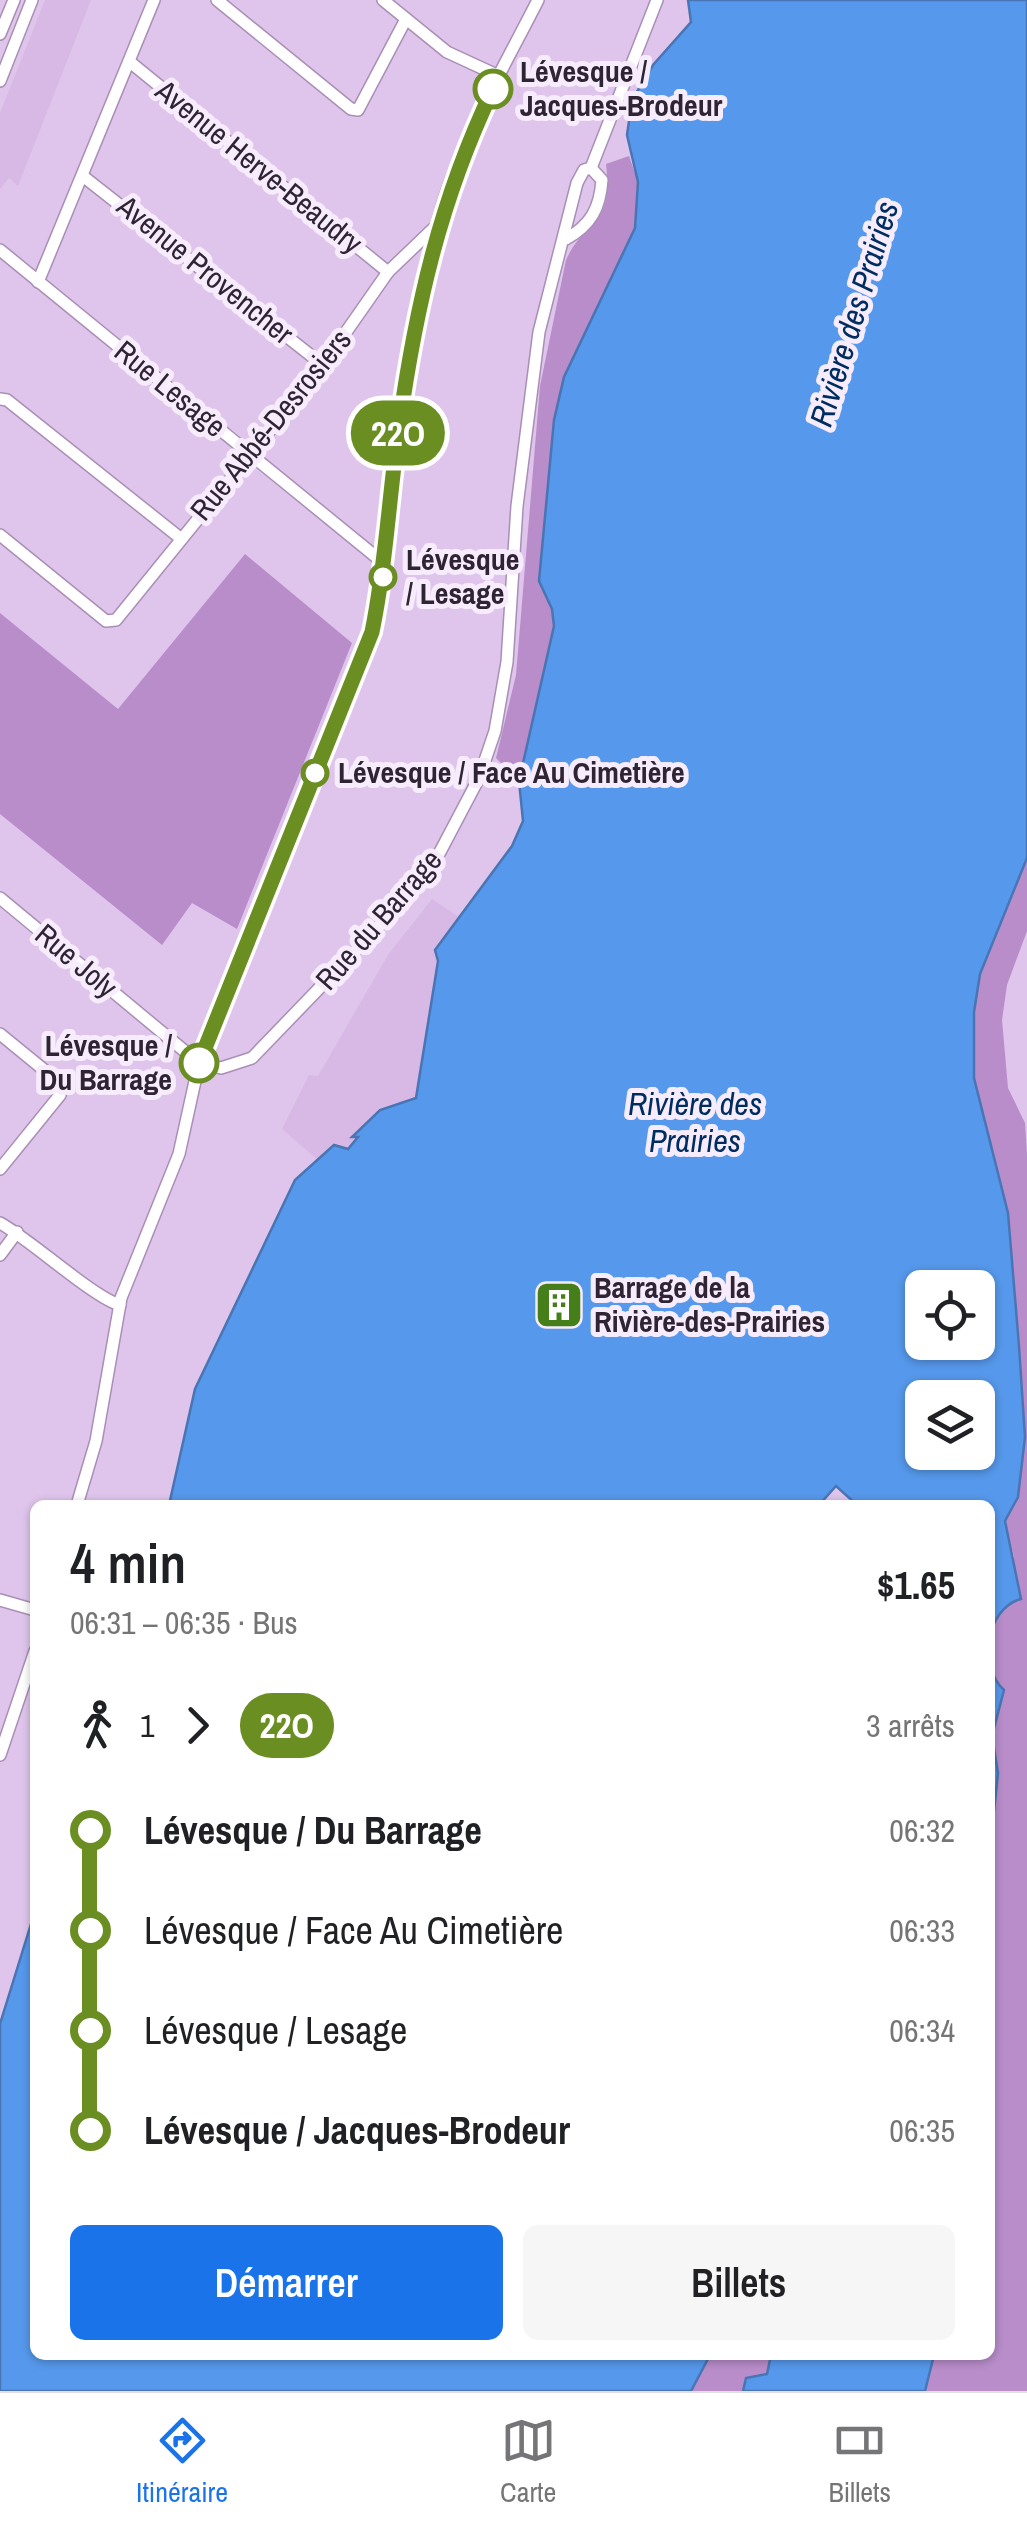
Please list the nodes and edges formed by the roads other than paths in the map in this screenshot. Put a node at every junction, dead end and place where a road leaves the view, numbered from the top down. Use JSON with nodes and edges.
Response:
{"nodes":[{"id":1,"x":14,"y":0,"type":"edge"},
{"id":2,"x":32,"y":0,"type":"edge"},
{"id":3,"x":154,"y":0,"type":"edge"},
{"id":4,"x":217,"y":0,"type":"edge"},
{"id":5,"x":383,"y":0,"type":"edge"},
{"id":6,"x":538,"y":0,"type":"edge"},
{"id":7,"x":656,"y":0,"type":"edge"},
{"id":8,"x":406,"y":19,"type":"junction"},
{"id":9,"x":0,"y":34,"type":"edge"},
{"id":10,"x":130,"y":62,"type":"junction"},
{"id":11,"x":499,"y":76,"type":"junction"},
{"id":12,"x":0,"y":80,"type":"edge"},
{"id":13,"x":591,"y":168,"type":"junction"},
{"id":14,"x":84,"y":177,"type":"junction"},
{"id":15,"x":436,"y":226,"type":"junction"},
{"id":16,"x":566,"y":239,"type":"junction"},
{"id":17,"x":0,"y":250,"type":"edge"},
{"id":18,"x":388,"y":272,"type":"junction"},
{"id":19,"x":38,"y":282,"type":"junction"},
{"id":20,"x":323,"y":366,"type":"junction"},
{"id":21,"x":0,"y":399,"type":"edge"},
{"id":22,"x":250,"y":455,"type":"junction"},
{"id":23,"x":0,"y":536,"type":"edge"},
{"id":24,"x":180,"y":538,"type":"junction"},
{"id":25,"x":386,"y":566,"type":"junction"},
{"id":26,"x":0,"y":898,"type":"edge"},
{"id":27,"x":0,"y":1034,"type":"edge"},
{"id":28,"x":199,"y":1063,"type":"junction"},
{"id":29,"x":0,"y":1169,"type":"edge"},
{"id":30,"x":0,"y":1222,"type":"edge"},
{"id":31,"x":17,"y":1232,"type":"junction"},
{"id":32,"x":0,"y":1255,"type":"edge"},
{"id":33,"x":120,"y":1304,"type":"junction"},
{"id":34,"x":78,"y":1500,"type":"edge"},
{"id":35,"x":0,"y":1600,"type":"edge"},
{"id":36,"x":30,"y":1609,"type":"edge"},
{"id":37,"x":30,"y":1666,"type":"edge"},
{"id":38,"x":0,"y":1755,"type":"edge"}],
"edges":[{"from":1,"to":9,"type":"street"},
{"from":2,"to":12,"type":"street"},
{"from":3,"to":10,"type":"street"},
{"from":4,"to":8,"type":"street"},
{"from":5,"to":8,"type":"street"},
{"from":6,"to":11,"type":"street"},
{"from":7,"to":13,"type":"street","name":"Rue du Barrage"},
{"from":8,"to":11,"type":"street"},
{"from":10,"to":14,"type":"street"},
{"from":10,"to":18,"type":"street","name":"Avenue Herve-Beaudry"},
{"from":11,"to":15,"type":"street"},
{"from":13,"to":16,"type":"street","name":"Rue du Barrage"},
{"from":13,"to":16,"type":"street","name":"Rue du Barrage"},
{"from":14,"to":19,"type":"street"},
{"from":14,"to":20,"type":"street","name":"Avenue Provencher"},
{"from":15,"to":18,"type":"street","name":"Rue Abbé-Desrosiers"},
{"from":15,"to":25,"type":"street"},
{"from":16,"to":28,"type":"street","name":"Rue du Barrage"},
{"from":17,"to":19,"type":"street","name":"Rue Lesage"},
{"from":18,"to":20,"type":"street","name":"Rue Abbé-Desrosiers"},
{"from":19,"to":22,"type":"street","name":"Rue Lesage"},
{"from":20,"to":22,"type":"street","name":"Rue Abbé-Desrosiers"},
{"from":21,"to":24,"type":"street"},
{"from":22,"to":24,"type":"street","name":"Rue Abbé-Desrosiers"},
{"from":22,"to":25,"type":"street","name":"Rue Lesage"},
{"from":23,"to":24,"type":"street","name":"Rue Abbé-Desrosiers"},
{"from":25,"to":28,"type":"street"},
{"from":26,"to":28,"type":"street","name":"Rue Joly"},
{"from":27,"to":29,"type":"street"},
{"from":28,"to":33,"type":"street"},
{"from":30,"to":31,"type":"street"},
{"from":31,"to":32,"type":"street"},
{"from":31,"to":33,"type":"street"},
{"from":33,"to":34,"type":"street"},
{"from":35,"to":36,"type":"street"},
{"from":37,"to":38,"type":"street"}]}
